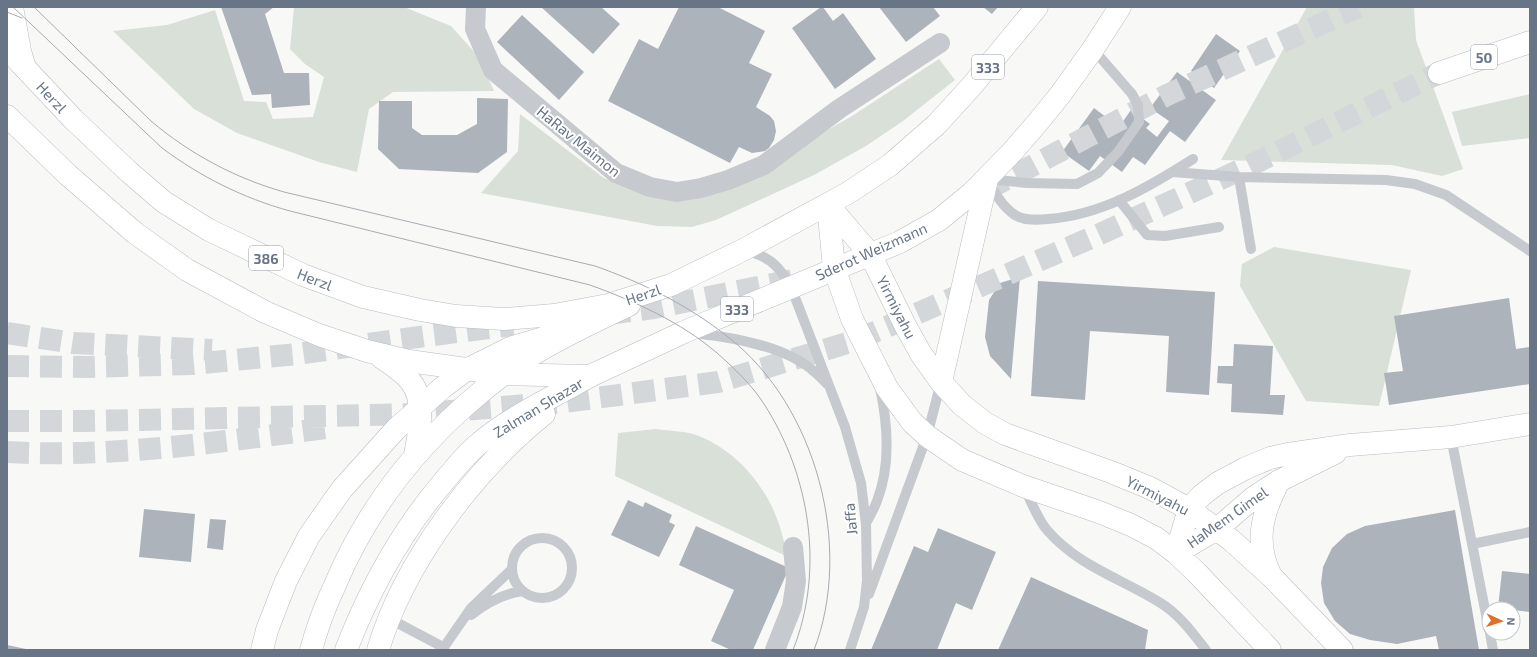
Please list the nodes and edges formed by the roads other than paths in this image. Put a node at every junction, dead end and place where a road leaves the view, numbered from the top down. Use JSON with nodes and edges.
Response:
{"nodes":[{"id":1,"x":12,"y":7,"type":"edge"},
{"id":2,"x":476,"y":7,"type":"edge"},
{"id":3,"x":1038,"y":7,"type":"edge"},
{"id":4,"x":1120,"y":7,"type":"edge"},
{"id":5,"x":1530,"y":42,"type":"edge"},
{"id":6,"x":940,"y":43,"type":"dead end"},
{"id":7,"x":7,"y":49,"type":"edge"},
{"id":8,"x":1093,"y":49,"type":"junction"},
{"id":9,"x":25,"y":68,"type":"junction"},
{"id":10,"x":1439,"y":73,"type":"tunnel mouth"},
{"id":11,"x":7,"y":116,"type":"edge"},
{"id":12,"x":1194,"y":159,"type":"dead end"},
{"id":13,"x":1172,"y":172,"type":"junction"},
{"id":14,"x":1239,"y":177,"type":"junction"},
{"id":15,"x":987,"y":179,"type":"junction"},
{"id":16,"x":1119,"y":200,"type":"junction"},
{"id":17,"x":828,"y":205,"type":"junction"},
{"id":18,"x":1219,"y":227,"type":"dead end"},
{"id":19,"x":1251,"y":249,"type":"dead end"},
{"id":20,"x":743,"y":250,"type":"junction"},
{"id":21,"x":1530,"y":251,"type":"edge"},
{"id":22,"x":870,"y":254,"type":"junction"},
{"id":23,"x":834,"y":268,"type":"junction"},
{"id":24,"x":671,"y":284,"type":"junction"},
{"id":25,"x":791,"y":287,"type":"junction"},
{"id":26,"x":584,"y":326,"type":"junction"},
{"id":27,"x":684,"y":332,"type":"junction"},
{"id":28,"x":367,"y":350,"type":"junction"},
{"id":29,"x":466,"y":370,"type":"junction"},
{"id":30,"x":876,"y":370,"type":"junction"},
{"id":31,"x":502,"y":374,"type":"junction"},
{"id":32,"x":590,"y":376,"type":"junction"},
{"id":33,"x":941,"y":382,"type":"junction"},
{"id":34,"x":830,"y":387,"type":"junction"},
{"id":35,"x":420,"y":408,"type":"junction"},
{"id":36,"x":1530,"y":424,"type":"edge"},
{"id":37,"x":927,"y":436,"type":"junction"},
{"id":38,"x":1451,"y":436,"type":"junction"},
{"id":39,"x":1350,"y":445,"type":"junction"},
{"id":40,"x":415,"y":455,"type":"junction"},
{"id":41,"x":1279,"y":481,"type":"junction"},
{"id":42,"x":1023,"y":486,"type":"junction"},
{"id":43,"x":1188,"y":509,"type":"junction"},
{"id":44,"x":866,"y":524,"type":"junction"},
{"id":45,"x":1217,"y":529,"type":"junction"},
{"id":46,"x":1530,"y":532,"type":"edge"},
{"id":47,"x":1472,"y":544,"type":"junction"},
{"id":48,"x":793,"y":547,"type":"dead end"},
{"id":49,"x":1176,"y":553,"type":"junction"},
{"id":50,"x":512,"y":569,"type":"junction"},
{"id":51,"x":1272,"y":577,"type":"junction"},
{"id":52,"x":522,"y":591,"type":"junction"},
{"id":53,"x":1483,"y":601,"type":"edge"},
{"id":54,"x":864,"y":607,"type":"junction"},
{"id":55,"x":388,"y":618,"type":"junction"},
{"id":56,"x":457,"y":627,"type":"junction"},
{"id":57,"x":442,"y":648,"type":"edge"},
{"id":58,"x":262,"y":650,"type":"edge"},
{"id":59,"x":311,"y":650,"type":"edge"},
{"id":60,"x":346,"y":650,"type":"edge"},
{"id":61,"x":378,"y":650,"type":"edge"},
{"id":62,"x":775,"y":650,"type":"edge"},
{"id":63,"x":850,"y":650,"type":"edge"},
{"id":64,"x":1206,"y":650,"type":"edge"},
{"id":65,"x":1270,"y":650,"type":"edge"},
{"id":66,"x":1342,"y":650,"type":"edge"}],
"edges":[{"from":1,"to":9,"type":"main road"},
{"from":2,"to":6,"type":"street","name":"HaRav Maimon"},
{"from":3,"to":17,"type":"main road","number":"333"},
{"from":4,"to":8,"type":"main road","name":"Sderot Weizmann"},
{"from":5,"to":10,"type":"main road","number":"50"},
{"from":7,"to":9,"type":"main road","name":"Herzl","number":"386"},
{"from":8,"to":15,"type":"main road","name":"Sderot Weizmann"},
{"from":8,"to":15,"type":"lane"},
{"from":9,"to":24,"type":"main road","name":"Herzl","number":"386"},
{"from":11,"to":28,"type":"main road"},
{"from":12,"to":13,"type":"lane"},
{"from":13,"to":14,"type":"lane"},
{"from":13,"to":16,"type":"lane"},
{"from":14,"to":19,"type":"lane"},
{"from":14,"to":21,"type":"lane"},
{"from":15,"to":16,"type":"lane"},
{"from":15,"to":22,"type":"main road","name":"Sderot Weizmann"},
{"from":15,"to":33,"type":"main road"},
{"from":16,"to":18,"type":"lane"},
{"from":17,"to":20,"type":"main road","number":"333"},
{"from":17,"to":22,"type":"main road","name":"Yirmiyahu"},
{"from":17,"to":23,"type":"main road"},
{"from":20,"to":24,"type":"main road","number":"333"},
{"from":20,"to":25,"type":"lane","name":"Jaffa"},
{"from":22,"to":23,"type":"main road","name":"Sderot Weizmann","number":"333"},
{"from":22,"to":33,"type":"main road","name":"Yirmiyahu"},
{"from":23,"to":25,"type":"main road","name":"Sderot Weizmann","number":"333"},
{"from":23,"to":30,"type":"main road"},
{"from":24,"to":26,"type":"main road","number":"333"},
{"from":25,"to":27,"type":"main road","name":"Sderot Weizmann","number":"333"},
{"from":25,"to":34,"type":"lane","name":"Jaffa"},
{"from":26,"to":29,"type":"main road"},
{"from":26,"to":31,"type":"main road","number":"333"},
{"from":27,"to":32,"type":"main road","name":"Sderot Weizmann","number":"333"},
{"from":27,"to":34,"type":"lane","name":"Jaffa"},
{"from":28,"to":29,"type":"main road"},
{"from":28,"to":35,"type":"main road"},
{"from":29,"to":31,"type":"main road"},
{"from":29,"to":35,"type":"main road"},
{"from":30,"to":37,"type":"main road"},
{"from":30,"to":44,"type":"lane"},
{"from":31,"to":32,"type":"main road"},
{"from":31,"to":40,"type":"main road"},
{"from":32,"to":55,"type":"main road","name":"Zalman Shazar"},
{"from":32,"to":60,"type":"main road","name":"Zalman Shazar"},
{"from":33,"to":37,"type":"lane"},
{"from":33,"to":43,"type":"main road","name":"Yirmiyahu"},
{"from":34,"to":44,"type":"lane","name":"Jaffa"},
{"from":35,"to":40,"type":"main road"},
{"from":35,"to":58,"type":"main road"},
{"from":36,"to":38,"type":"main road","name":"HaMem Gimel"},
{"from":37,"to":42,"type":"main road"},
{"from":37,"to":54,"type":"lane"},
{"from":38,"to":39,"type":"main road","name":"HaMem Gimel"},
{"from":38,"to":47,"type":"lane"},
{"from":39,"to":41,"type":"main road","name":"HaMem Gimel"},
{"from":39,"to":43,"type":"main road","name":"HaMem Gimel"},
{"from":40,"to":59,"type":"main road"},
{"from":41,"to":45,"type":"main road","name":"HaMem Gimel"},
{"from":41,"to":51,"type":"main road"},
{"from":42,"to":49,"type":"main road"},
{"from":42,"to":64,"type":"lane"},
{"from":43,"to":45,"type":"main road","name":"Yirmiyahu"},
{"from":43,"to":49,"type":"main road","name":"HaMem Gimel"},
{"from":44,"to":54,"type":"lane","name":"Jaffa"},
{"from":45,"to":49,"type":"main road","name":"HaMem Gimel"},
{"from":45,"to":51,"type":"main road","name":"Yirmiyahu"},
{"from":46,"to":47,"type":"lane"},
{"from":47,"to":53,"type":"lane"},
{"from":48,"to":62,"type":"street"},
{"from":49,"to":65,"type":"main road"},
{"from":50,"to":52,"type":"lane"},
{"from":50,"to":52,"type":"lane"},
{"from":50,"to":56,"type":"lane"},
{"from":51,"to":66,"type":"main road","name":"Yirmiyahu"},
{"from":52,"to":56,"type":"lane"},
{"from":54,"to":63,"type":"lane","name":"Jaffa"},
{"from":55,"to":57,"type":"lane"},
{"from":55,"to":61,"type":"main road","name":"Zalman Shazar"},
{"from":56,"to":57,"type":"lane"}]}
